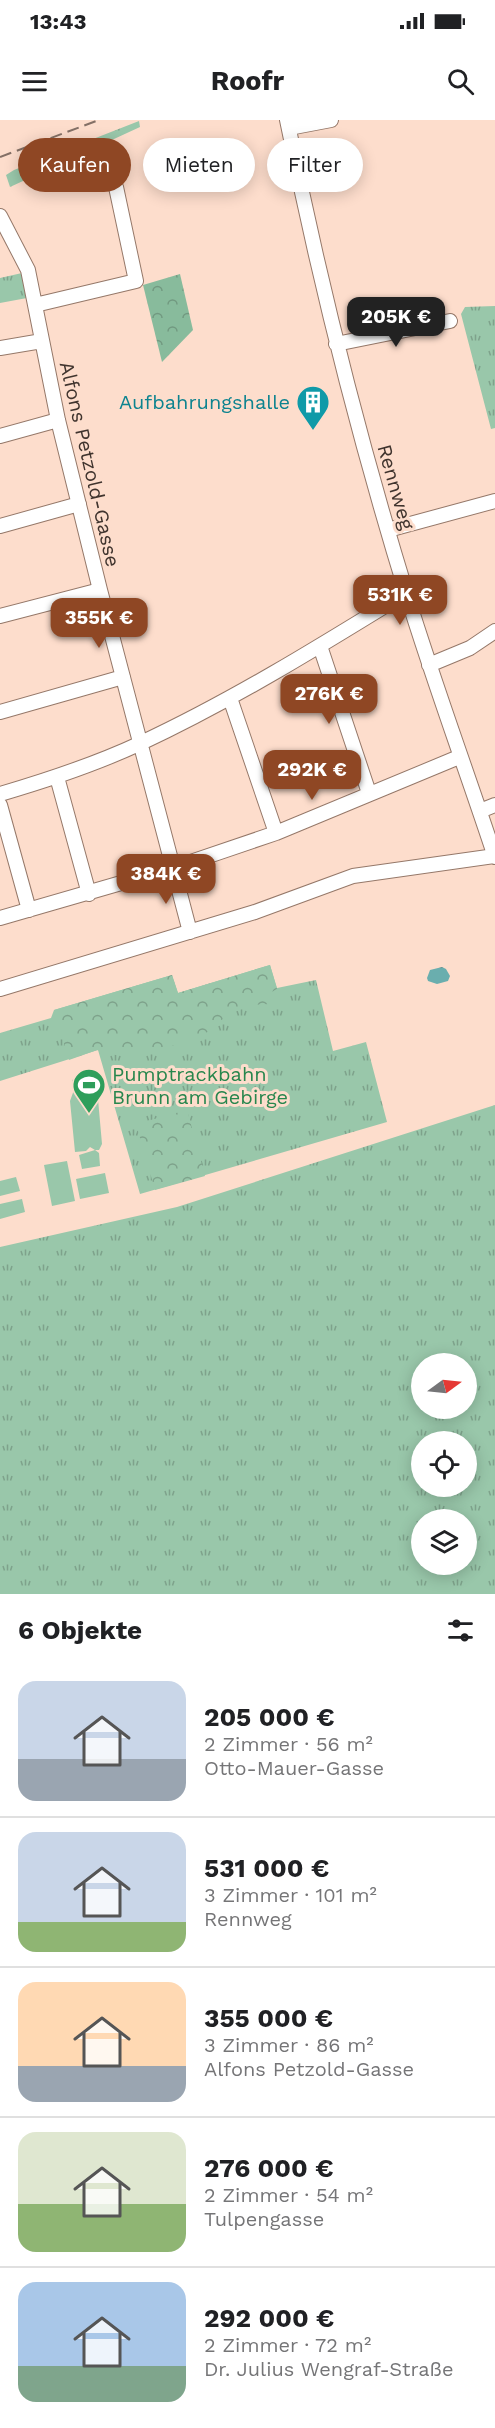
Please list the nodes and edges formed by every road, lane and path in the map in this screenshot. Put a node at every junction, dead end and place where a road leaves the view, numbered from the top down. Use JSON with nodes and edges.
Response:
{"nodes":[{"id":1,"x":330,"y":120,"type":"edge"},
{"id":2,"x":288,"y":124,"type":"edge"},
{"id":3,"x":117,"y":192,"type":"edge"},
{"id":4,"x":0,"y":216,"type":"edge"},
{"id":5,"x":35,"y":305,"type":"junction"},
{"id":6,"x":450,"y":321,"type":"dead end"},
{"id":7,"x":42,"y":341,"type":"junction"},
{"id":8,"x":336,"y":344,"type":"junction"},
{"id":9,"x":0,"y":348,"type":"edge"},
{"id":10,"x":58,"y":420,"type":"junction"},
{"id":11,"x":0,"y":436,"type":"edge"},
{"id":12,"x":495,"y":501,"type":"edge"},
{"id":13,"x":79,"y":504,"type":"junction"},
{"id":14,"x":0,"y":526,"type":"edge"},
{"id":15,"x":388,"y":530,"type":"junction"},
{"id":16,"x":100,"y":590,"type":"junction"},
{"id":17,"x":406,"y":593,"type":"junction"},
{"id":18,"x":0,"y":616,"type":"edge"},
{"id":19,"x":495,"y":631,"type":"edge"},
{"id":20,"x":320,"y":646,"type":"junction"},
{"id":21,"x":429,"y":665,"type":"junction"},
{"id":22,"x":123,"y":677,"type":"junction"},
{"id":23,"x":230,"y":698,"type":"junction"},
{"id":24,"x":0,"y":712,"type":"edge"},
{"id":25,"x":140,"y":743,"type":"junction"},
{"id":26,"x":459,"y":757,"type":"junction"},
{"id":27,"x":57,"y":777,"type":"junction"},
{"id":28,"x":0,"y":794,"type":"edge"},
{"id":29,"x":369,"y":794,"type":"junction"},
{"id":30,"x":0,"y":805,"type":"edge"},
{"id":31,"x":495,"y":806,"type":"edge"},
{"id":32,"x":480,"y":811,"type":"junction"},
{"id":33,"x":276,"y":833,"type":"junction"},
{"id":34,"x":495,"y":856,"type":"edge"},
{"id":35,"x":173,"y":868,"type":"junction"},
{"id":36,"x":88,"y":894,"type":"junction"},
{"id":37,"x":28,"y":910,"type":"junction"},
{"id":38,"x":0,"y":918,"type":"edge"},
{"id":39,"x":190,"y":932,"type":"junction"},
{"id":40,"x":0,"y":989,"type":"edge"}],
"edges":[{"from":1,"to":2,"type":"street"},
{"from":2,"to":8,"type":"street","name":"Rennweg"},
{"from":3,"to":5,"type":"street"},
{"from":4,"to":5,"type":"street","name":"Alfons Petzold-Gasse"},
{"from":5,"to":7,"type":"street","name":"Alfons Petzold-Gasse"},
{"from":6,"to":8,"type":"street"},
{"from":7,"to":9,"type":"street"},
{"from":7,"to":10,"type":"street","name":"Alfons Petzold-Gasse"},
{"from":8,"to":15,"type":"street","name":"Rennweg"},
{"from":10,"to":11,"type":"street"},
{"from":10,"to":13,"type":"street","name":"Alfons Petzold-Gasse"},
{"from":12,"to":15,"type":"street"},
{"from":13,"to":14,"type":"street"},
{"from":13,"to":16,"type":"street","name":"Alfons Petzold-Gasse"},
{"from":15,"to":17,"type":"street","name":"Rennweg"},
{"from":16,"to":18,"type":"street"},
{"from":16,"to":22,"type":"street","name":"Alfons Petzold-Gasse"},
{"from":17,"to":20,"type":"street"},
{"from":17,"to":21,"type":"street","name":"Rennweg"},
{"from":19,"to":21,"type":"street"},
{"from":20,"to":23,"type":"street"},
{"from":20,"to":29,"type":"street"},
{"from":21,"to":26,"type":"street","name":"Rennweg"},
{"from":22,"to":24,"type":"street"},
{"from":22,"to":25,"type":"street","name":"Alfons Petzold-Gasse"},
{"from":23,"to":25,"type":"street"},
{"from":23,"to":33,"type":"street"},
{"from":25,"to":27,"type":"street"},
{"from":25,"to":35,"type":"street","name":"Alfons Petzold-Gasse"},
{"from":26,"to":29,"type":"street"},
{"from":26,"to":32,"type":"street","name":"Rennweg"},
{"from":27,"to":28,"type":"street"},
{"from":27,"to":36,"type":"street"},
{"from":29,"to":33,"type":"street"},
{"from":30,"to":37,"type":"street"},
{"from":31,"to":32,"type":"street"},
{"from":32,"to":34,"type":"street","name":"Rennweg"},
{"from":33,"to":35,"type":"street"},
{"from":34,"to":39,"type":"street"},
{"from":35,"to":36,"type":"street"},
{"from":35,"to":39,"type":"street","name":"Alfons Petzold-Gasse"},
{"from":36,"to":37,"type":"street"},
{"from":37,"to":38,"type":"street"},
{"from":39,"to":40,"type":"street"}]}
